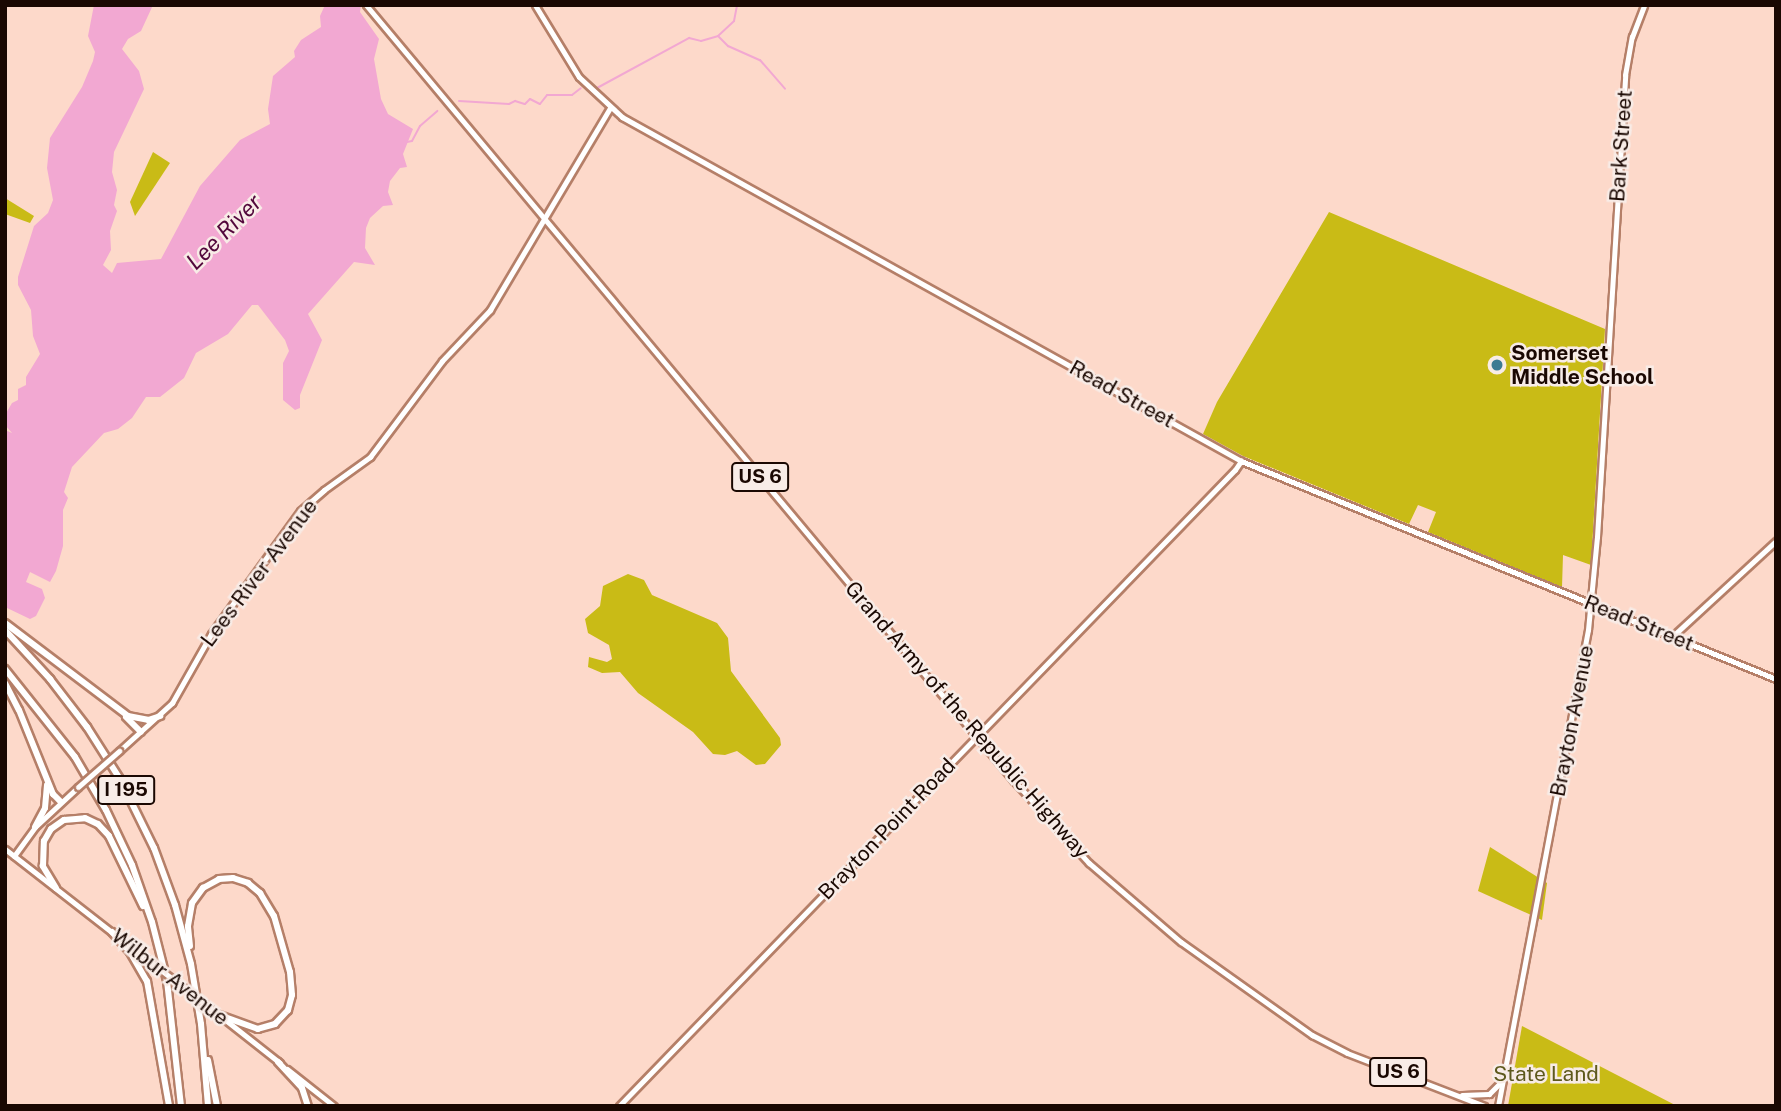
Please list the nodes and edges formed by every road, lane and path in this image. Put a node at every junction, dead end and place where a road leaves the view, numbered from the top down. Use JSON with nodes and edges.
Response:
{"nodes":[{"id":1,"x":366,"y":5,"type":"edge"},
{"id":2,"x":535,"y":5,"type":"edge"},
{"id":3,"x":1644,"y":5,"type":"edge"},
{"id":4,"x":610,"y":108,"type":"junction"},
{"id":5,"x":544,"y":218,"type":"junction"},
{"id":6,"x":1611,"y":289,"type":"joint"},
{"id":7,"x":1241,"y":461,"type":"junction"},
{"id":8,"x":1776,"y":541,"type":"edge"},
{"id":9,"x":1591,"y":604,"type":"junction"},
{"id":10,"x":5,"y":623,"type":"edge"},
{"id":11,"x":5,"y":630,"type":"edge"},
{"id":12,"x":1673,"y":636,"type":"junction"},
{"id":13,"x":5,"y":668,"type":"edge"},
{"id":14,"x":1776,"y":679,"type":"edge"},
{"id":15,"x":5,"y":683,"type":"edge"},
{"id":16,"x":112,"y":704,"type":"junction"},
{"id":17,"x":160,"y":716,"type":"junction"},
{"id":18,"x":141,"y":732,"type":"junction"},
{"id":19,"x":976,"y":736,"type":"junction"},
{"id":20,"x":45,"y":776,"type":"junction"},
{"id":21,"x":61,"y":802,"type":"junction"},
{"id":22,"x":35,"y":827,"type":"junction"},
{"id":23,"x":5,"y":849,"type":"edge"},
{"id":24,"x":14,"y":856,"type":"junction"},
{"id":25,"x":56,"y":888,"type":"junction"},
{"id":26,"x":111,"y":932,"type":"junction"},
{"id":27,"x":157,"y":936,"type":"junction"},
{"id":28,"x":194,"y":979,"type":"junction"},
{"id":29,"x":217,"y":1013,"type":"junction"},
{"id":30,"x":201,"y":1024,"type":"junction"},
{"id":31,"x":278,"y":1062,"type":"junction"},
{"id":32,"x":1504,"y":1078,"type":"junction"},
{"id":33,"x":1455,"y":1094,"type":"junction"},
{"id":34,"x":169,"y":1106,"type":"edge"},
{"id":35,"x":181,"y":1106,"type":"edge"},
{"id":36,"x":208,"y":1106,"type":"edge"},
{"id":37,"x":217,"y":1106,"type":"edge"},
{"id":38,"x":308,"y":1106,"type":"edge"},
{"id":39,"x":334,"y":1106,"type":"edge"},
{"id":40,"x":619,"y":1106,"type":"edge"},
{"id":41,"x":1484,"y":1106,"type":"edge"},
{"id":42,"x":1498,"y":1106,"type":"edge"}],
"edges":[{"from":1,"to":5,"type":"main road","number":"US 6"},
{"from":2,"to":4,"type":"main road","name":"Read Street"},
{"from":3,"to":6,"type":"main road","name":"Bark Street"},
{"from":4,"to":5,"type":"main road","name":"Lees River Avenue"},
{"from":4,"to":7,"type":"main road","name":"Read Street"},
{"from":5,"to":17,"type":"main road","name":"Lees River Avenue"},
{"from":5,"to":19,"type":"main road","name":"Grand Army of the Republic Highway","number":"US 6"},
{"from":6,"to":9,"type":"main road","name":"Brayton Avenue"},
{"from":7,"to":9,"type":"main road","name":"Read Street"},
{"from":7,"to":19,"type":"street","name":"Brayton Point Road"},
{"from":8,"to":12,"type":"street"},
{"from":9,"to":12,"type":"main road","name":"Read Street"},
{"from":9,"to":32,"type":"main road","name":"Brayton Avenue"},
{"from":10,"to":16,"type":"highway"},
{"from":11,"to":28,"type":"highway","number":"I 195"},
{"from":12,"to":14,"type":"main road","name":"Read Street"},
{"from":13,"to":27,"type":"highway","number":"I 195"},
{"from":15,"to":20,"type":"highway"},
{"from":16,"to":17,"type":"highway"},
{"from":16,"to":18,"type":"highway"},
{"from":17,"to":18,"type":"main road","name":"Lees River Avenue"},
{"from":18,"to":21,"type":"main road","name":"Lees River Avenue","bridge":true},
{"from":19,"to":33,"type":"main road","name":"Grand Army of the Republic Highway","number":"US 6"},
{"from":19,"to":40,"type":"street","name":"Brayton Point Road"},
{"from":20,"to":21,"type":"highway"},
{"from":20,"to":22,"type":"highway"},
{"from":21,"to":22,"type":"main road","name":"Lees River Avenue"},
{"from":22,"to":24,"type":"main road","name":"Lees River Avenue"},
{"from":23,"to":24,"type":"main road","name":"Wilbur Avenue"},
{"from":24,"to":25,"type":"main road","name":"Wilbur Avenue"},
{"from":25,"to":26,"type":"main road","name":"Wilbur Avenue"},
{"from":25,"to":27,"type":"highway"},
{"from":26,"to":29,"type":"main road","name":"Wilbur Avenue","bridge":true},
{"from":26,"to":34,"type":"highway"},
{"from":27,"to":35,"type":"highway","number":"I 195"},
{"from":28,"to":29,"type":"highway"},
{"from":28,"to":30,"type":"highway","number":"I 195"},
{"from":29,"to":31,"type":"main road","name":"Wilbur Avenue"},
{"from":30,"to":36,"type":"highway","number":"I 195"},
{"from":30,"to":37,"type":"highway"},
{"from":31,"to":38,"type":"highway"},
{"from":31,"to":39,"type":"main road","name":"Wilbur Avenue"},
{"from":32,"to":33,"type":"main road"},
{"from":32,"to":42,"type":"main road","name":"Brayton Avenue"},
{"from":33,"to":41,"type":"main road","name":"Grand Army of the Republic Highway","number":"US 6"}]}
